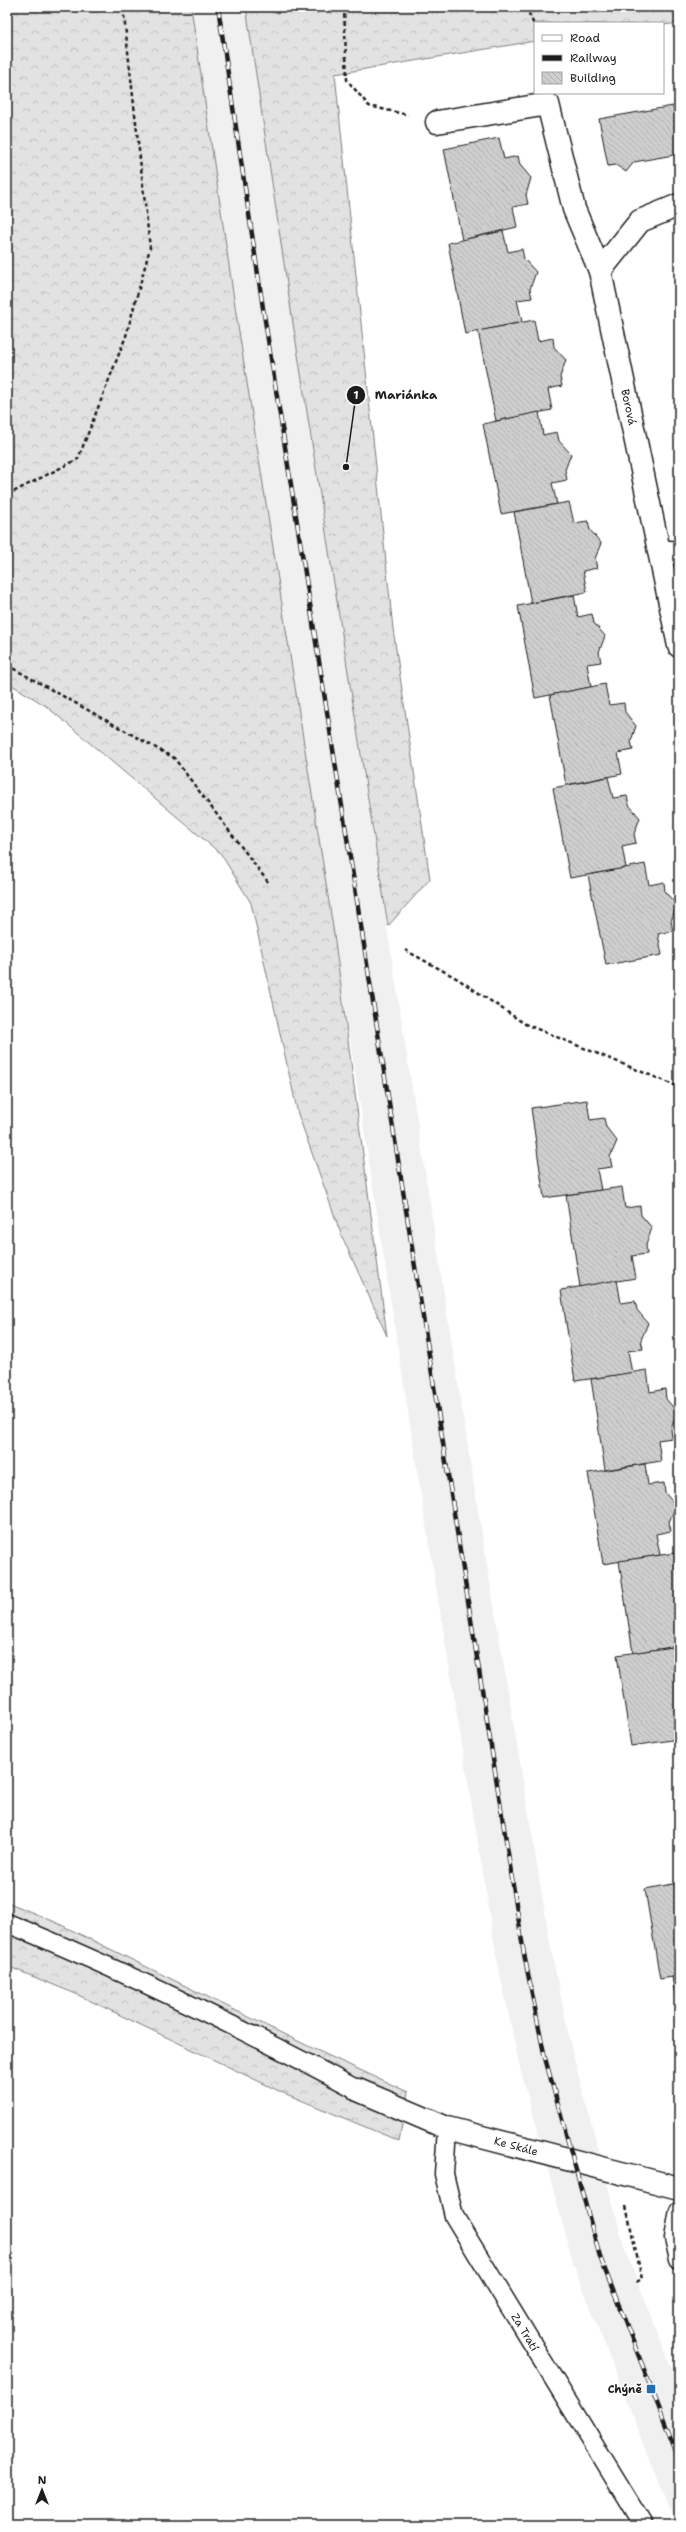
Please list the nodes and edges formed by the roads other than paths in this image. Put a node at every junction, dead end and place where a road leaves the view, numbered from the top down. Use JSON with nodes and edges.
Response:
{"nodes":[{"id":1,"x":437,"y":122,"type":"road end"},
{"id":2,"x":679,"y":205,"type":"edge"},
{"id":3,"x":600,"y":271,"type":"junction"},
{"id":4,"x":669,"y":552,"type":"edge"},
{"id":5,"x":679,"y":646,"type":"edge"},
{"id":6,"x":7,"y":1923,"type":"edge"},
{"id":7,"x":358,"y":2090,"type":"joint"},
{"id":8,"x":447,"y":2128,"type":"junction"},
{"id":9,"x":679,"y":2188,"type":"edge"},
{"id":10,"x":679,"y":2210,"type":"edge"},
{"id":11,"x":679,"y":2260,"type":"edge"},
{"id":12,"x":643,"y":2525,"type":"edge"}],
"edges":[{"from":1,"to":3,"type":"street","name":"Borová"},
{"from":2,"to":3,"type":"street"},
{"from":3,"to":4,"type":"street","name":"Borová"},
{"from":4,"to":5,"type":"street","name":"Borová"},
{"from":6,"to":7,"type":"lane"},
{"from":7,"to":8,"type":"street","name":"Ke Skále"},
{"from":8,"to":9,"type":"street","name":"Ke Skále"},
{"from":8,"to":12,"type":"lane","name":"Za Tratí"},
{"from":10,"to":11,"type":"lane"}]}
